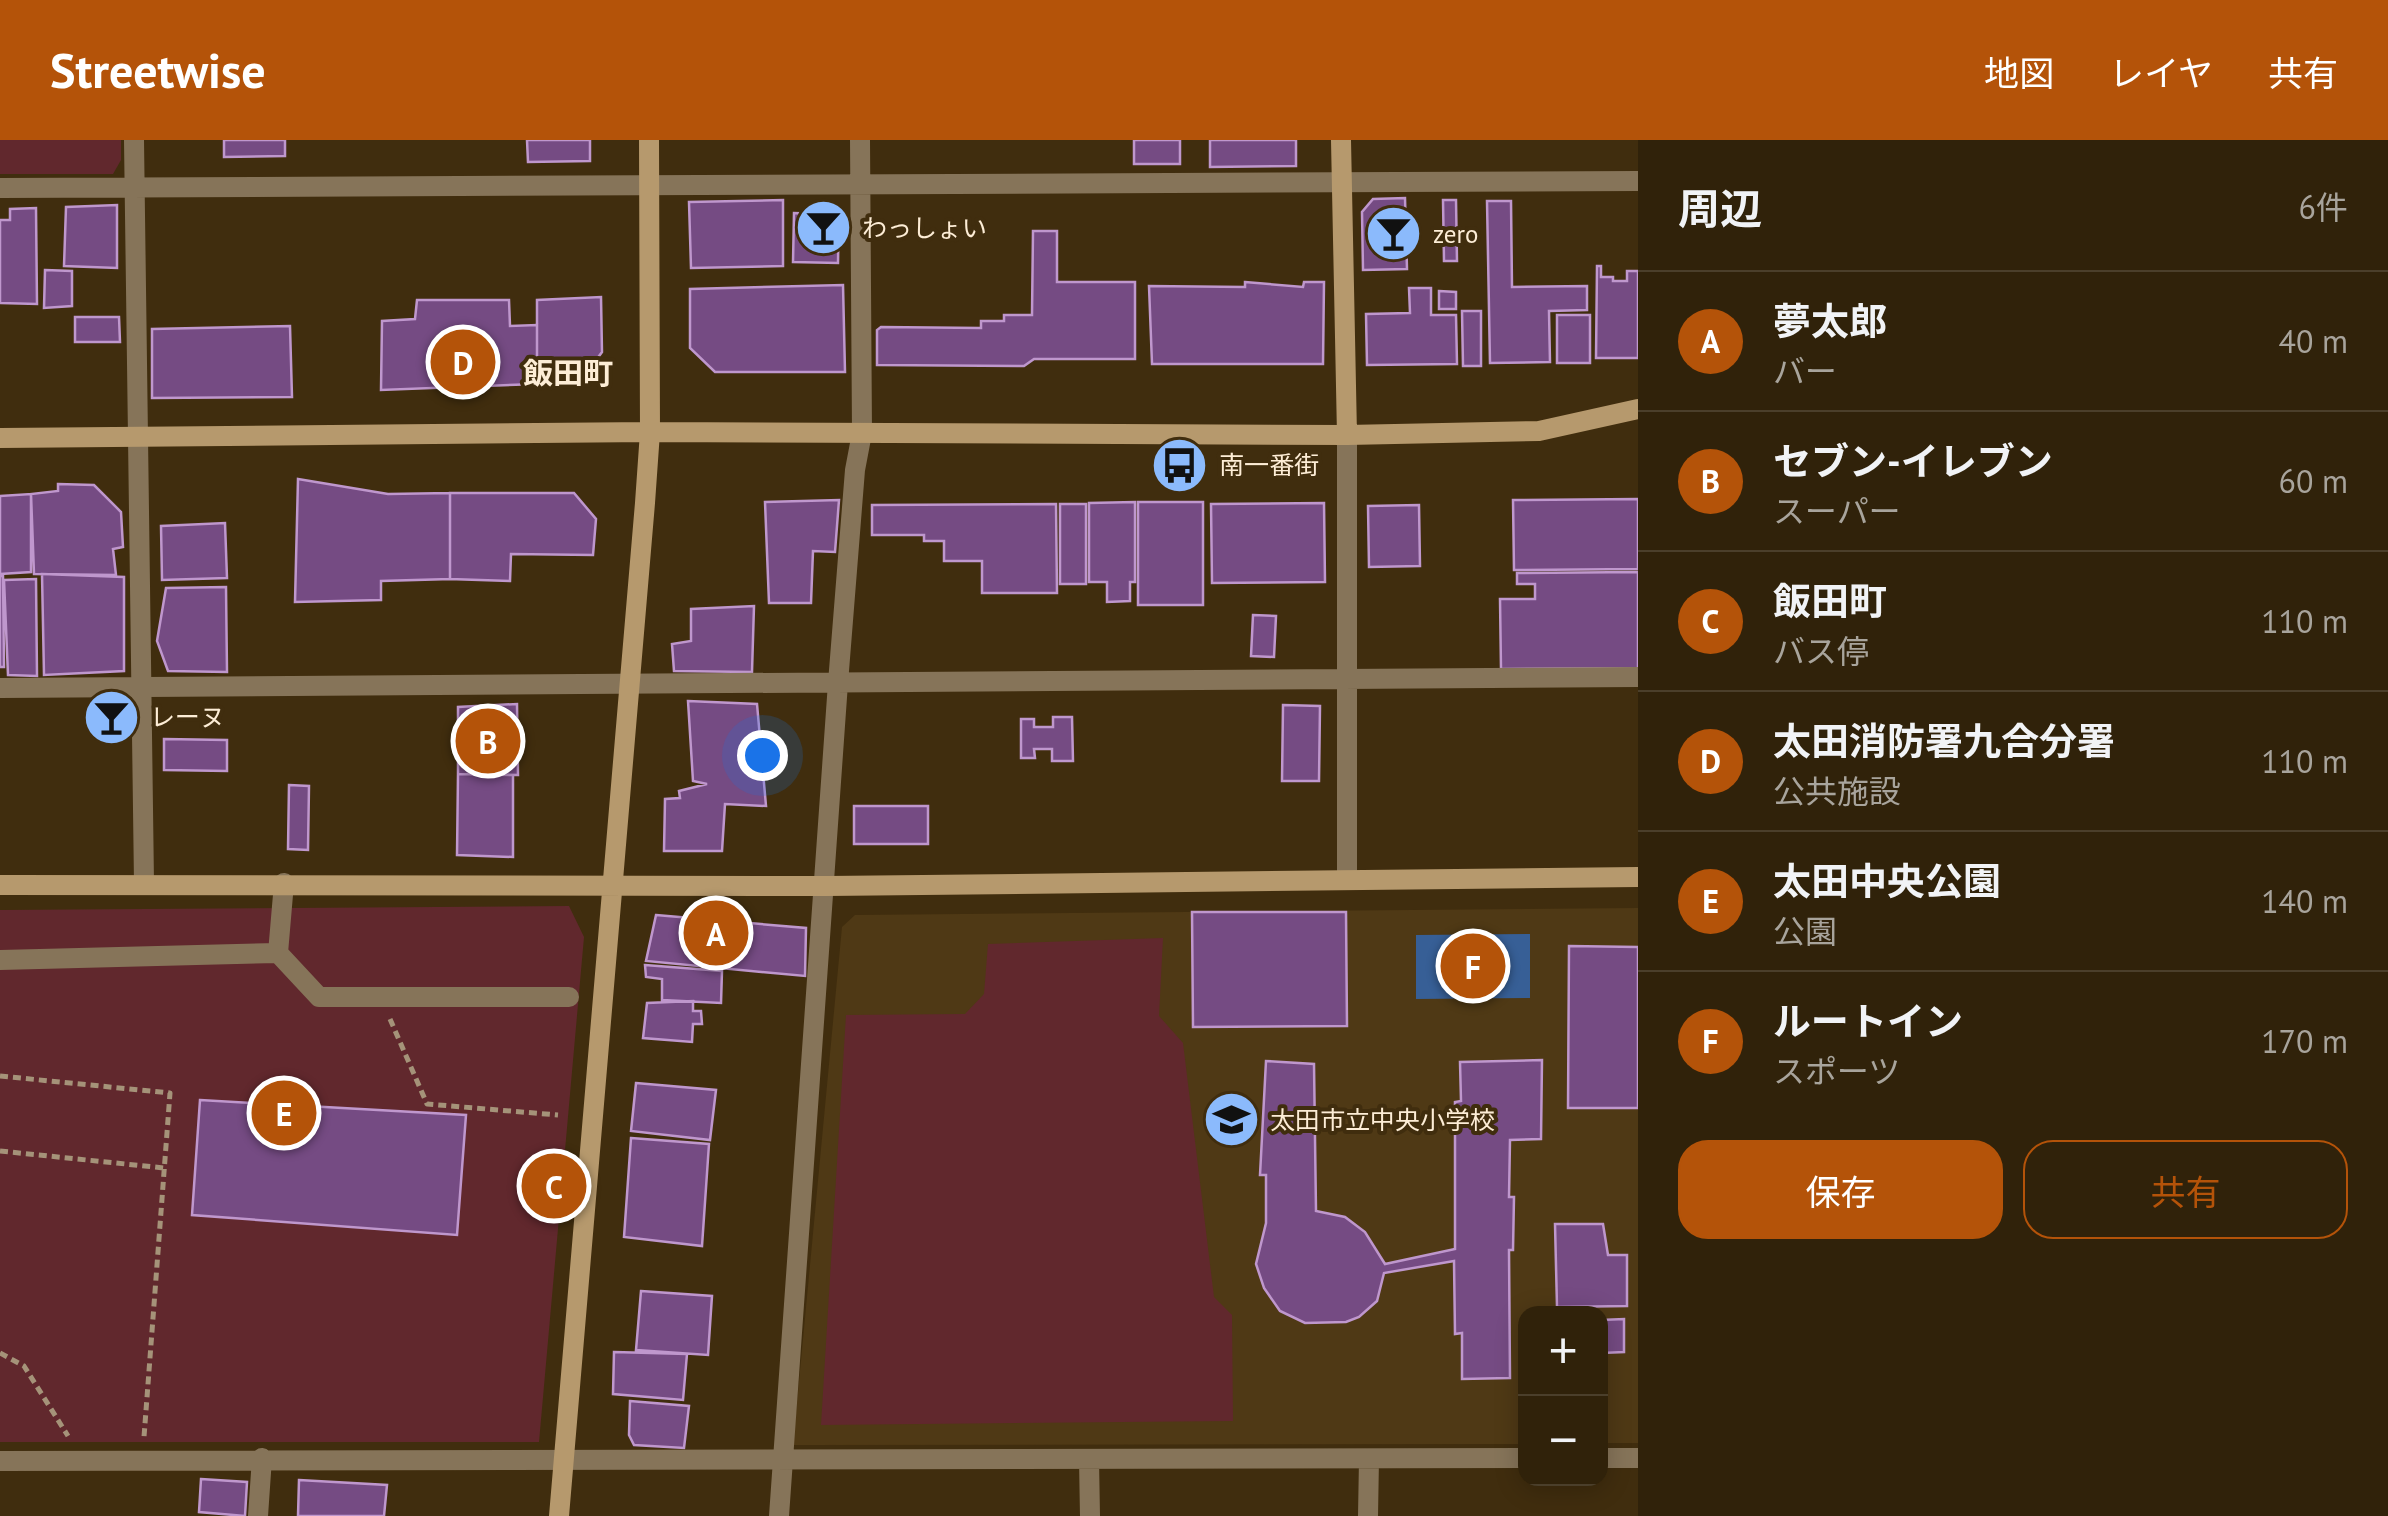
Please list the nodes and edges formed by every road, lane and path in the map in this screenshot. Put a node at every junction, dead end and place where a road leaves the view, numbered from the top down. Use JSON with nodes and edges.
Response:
{"nodes":[{"id":1,"x":134,"y":140,"type":"edge"},
{"id":2,"x":650,"y":140,"type":"edge"},
{"id":3,"x":860,"y":140,"type":"edge"},
{"id":4,"x":1341,"y":140,"type":"edge"},
{"id":5,"x":1638,"y":181,"type":"edge"},
{"id":6,"x":860,"y":182,"type":"junction"},
{"id":7,"x":1342,"y":182,"type":"junction"},
{"id":8,"x":650,"y":185,"type":"junction"},
{"id":9,"x":0,"y":188,"type":"edge"},
{"id":10,"x":134,"y":188,"type":"junction"},
{"id":11,"x":1638,"y":409,"type":"edge"},
{"id":12,"x":650,"y":432,"type":"junction"},
{"id":13,"x":862,"y":433,"type":"junction"},
{"id":14,"x":1347,"y":434,"type":"junction"},
{"id":15,"x":140,"y":436,"type":"junction"},
{"id":16,"x":0,"y":438,"type":"edge"},
{"id":17,"x":1638,"y":677,"type":"edge"},
{"id":18,"x":1348,"y":679,"type":"junction"},
{"id":19,"x":630,"y":681,"type":"junction"},
{"id":20,"x":838,"y":683,"type":"junction"},
{"id":21,"x":142,"y":687,"type":"junction"},
{"id":22,"x":0,"y":688,"type":"edge"},
{"id":23,"x":1347,"y":877,"type":"junction"},
{"id":24,"x":1638,"y":877,"type":"edge"},
{"id":25,"x":144,"y":883,"type":"junction"},
{"id":26,"x":284,"y":883,"type":"junction"},
{"id":27,"x":613,"y":885,"type":"junction"},
{"id":28,"x":0,"y":886,"type":"edge"},
{"id":29,"x":827,"y":886,"type":"junction"},
{"id":30,"x":278,"y":954,"type":"junction"},
{"id":31,"x":0,"y":960,"type":"edge"},
{"id":32,"x":569,"y":997,"type":"dead end"},
{"id":33,"x":381,"y":998,"type":"junction"},
{"id":34,"x":0,"y":1076,"type":"edge"},
{"id":35,"x":558,"y":1115,"type":"dead end"},
{"id":36,"x":0,"y":1151,"type":"edge"},
{"id":37,"x":164,"y":1168,"type":"junction"},
{"id":38,"x":0,"y":1352,"type":"edge"},
{"id":39,"x":69,"y":1437,"type":"dead end"},
{"id":40,"x":126,"y":1437,"type":"dead end"},
{"id":41,"x":262,"y":1458,"type":"junction"},
{"id":42,"x":1518,"y":1458,"type":"edge"},
{"id":43,"x":1608,"y":1458,"type":"edge"},
{"id":44,"x":1638,"y":1458,"type":"edge"},
{"id":45,"x":1090,"y":1459,"type":"junction"},
{"id":46,"x":1369,"y":1459,"type":"junction"},
{"id":47,"x":783,"y":1460,"type":"junction"},
{"id":48,"x":0,"y":1461,"type":"edge"},
{"id":49,"x":563,"y":1462,"type":"junction"},
{"id":50,"x":258,"y":1516,"type":"edge"},
{"id":51,"x":559,"y":1516,"type":"edge"},
{"id":52,"x":779,"y":1516,"type":"edge"},
{"id":53,"x":1090,"y":1516,"type":"edge"},
{"id":54,"x":1368,"y":1516,"type":"edge"}],
"edges":[{"from":1,"to":10,"type":"street"},
{"from":2,"to":8,"type":"street"},
{"from":3,"to":6,"type":"street"},
{"from":4,"to":7,"type":"street"},
{"from":5,"to":7,"type":"street"},
{"from":6,"to":7,"type":"street"},
{"from":6,"to":8,"type":"street"},
{"from":6,"to":13,"type":"street"},
{"from":7,"to":14,"type":"street"},
{"from":8,"to":10,"type":"street"},
{"from":8,"to":12,"type":"street"},
{"from":9,"to":10,"type":"street"},
{"from":10,"to":15,"type":"street"},
{"from":11,"to":14,"type":"street"},
{"from":12,"to":13,"type":"street"},
{"from":12,"to":15,"type":"street"},
{"from":12,"to":19,"type":"street"},
{"from":13,"to":14,"type":"street"},
{"from":13,"to":20,"type":"street"},
{"from":14,"to":18,"type":"street"},
{"from":15,"to":16,"type":"street"},
{"from":15,"to":21,"type":"street"},
{"from":17,"to":18,"type":"street"},
{"from":18,"to":20,"type":"street"},
{"from":18,"to":23,"type":"street"},
{"from":19,"to":20,"type":"street"},
{"from":19,"to":21,"type":"street"},
{"from":19,"to":27,"type":"street"},
{"from":20,"to":29,"type":"street"},
{"from":21,"to":22,"type":"street"},
{"from":21,"to":25,"type":"street"},
{"from":23,"to":24,"type":"street"},
{"from":23,"to":29,"type":"street"},
{"from":25,"to":26,"type":"street"},
{"from":25,"to":28,"type":"street"},
{"from":26,"to":27,"type":"street"},
{"from":26,"to":30,"type":"street"},
{"from":27,"to":29,"type":"street"},
{"from":27,"to":49,"type":"street"},
{"from":29,"to":47,"type":"street"},
{"from":30,"to":31,"type":"street"},
{"from":30,"to":33,"type":"street"},
{"from":32,"to":33,"type":"street"},
{"from":33,"to":35,"type":"path"},
{"from":34,"to":37,"type":"path"},
{"from":36,"to":37,"type":"path"},
{"from":37,"to":40,"type":"path"},
{"from":38,"to":39,"type":"path"},
{"from":41,"to":48,"type":"street"},
{"from":41,"to":49,"type":"street"},
{"from":41,"to":50,"type":"street"},
{"from":42,"to":46,"type":"street"},
{"from":43,"to":44,"type":"street"},
{"from":45,"to":46,"type":"street"},
{"from":45,"to":47,"type":"street"},
{"from":45,"to":53,"type":"street"},
{"from":46,"to":54,"type":"street"},
{"from":47,"to":49,"type":"street"},
{"from":47,"to":52,"type":"street"},
{"from":49,"to":51,"type":"street"}]}
